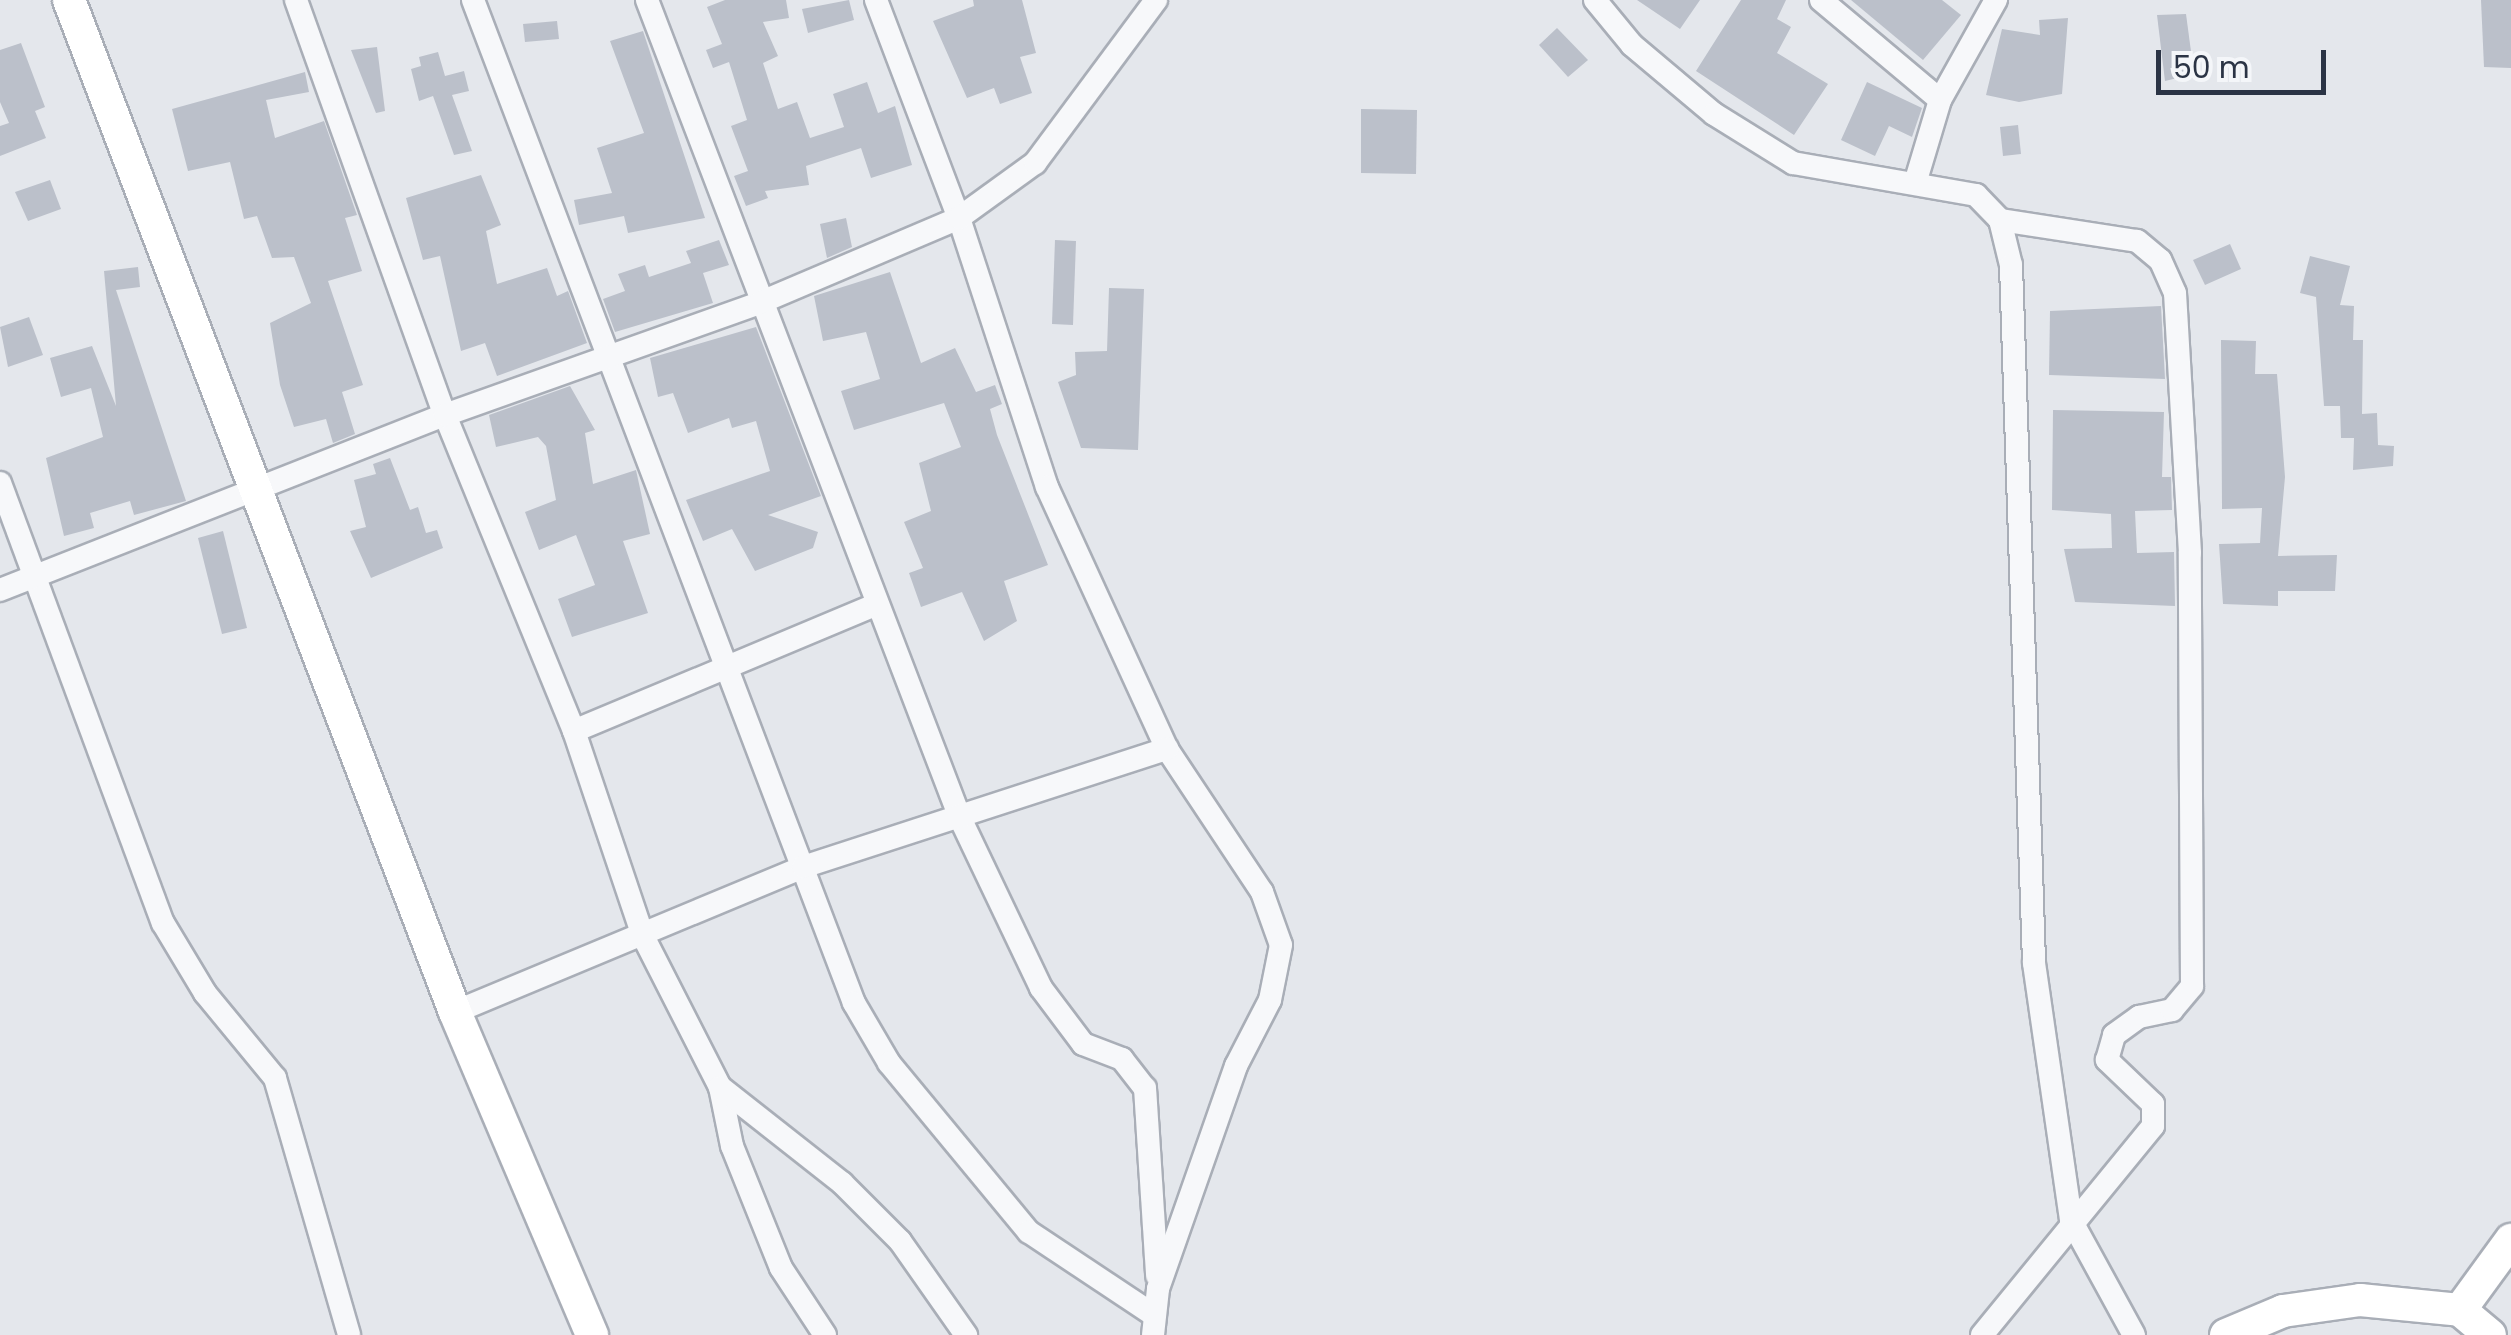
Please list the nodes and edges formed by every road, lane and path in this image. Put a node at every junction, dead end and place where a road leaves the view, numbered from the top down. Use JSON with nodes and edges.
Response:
{"nodes":[{"id":1,"x":69,"y":0,"type":"edge"},
{"id":2,"x":296,"y":0,"type":"edge"},
{"id":3,"x":473,"y":0,"type":"edge"},
{"id":4,"x":647,"y":0,"type":"edge"},
{"id":5,"x":876,"y":0,"type":"edge"},
{"id":6,"x":1156,"y":0,"type":"edge"},
{"id":7,"x":1595,"y":0,"type":"edge"},
{"id":8,"x":1822,"y":0,"type":"edge"},
{"id":9,"x":1996,"y":0,"type":"edge"},
{"id":10,"x":1940,"y":100,"type":"junction"},
{"id":11,"x":1916,"y":180,"type":"junction"},
{"id":12,"x":960,"y":218,"type":"junction"},
{"id":13,"x":2000,"y":220,"type":"junction"},
{"id":14,"x":760,"y":303,"type":"junction"},
{"id":15,"x":606,"y":356,"type":"junction"},
{"id":16,"x":444,"y":415,"type":"junction"},
{"id":17,"x":0,"y":483,"type":"edge"},
{"id":18,"x":257,"y":489,"type":"junction"},
{"id":19,"x":34,"y":575,"type":"junction"},
{"id":20,"x":0,"y":590,"type":"edge"},
{"id":21,"x":873,"y":606,"type":"junction"},
{"id":22,"x":727,"y":664,"type":"junction"},
{"id":23,"x":574,"y":731,"type":"junction"},
{"id":24,"x":1167,"y":749,"type":"junction"},
{"id":25,"x":960,"y":818,"type":"junction"},
{"id":26,"x":803,"y":866,"type":"junction"},
{"id":27,"x":644,"y":936,"type":"junction"},
{"id":28,"x":455,"y":1012,"type":"junction"},
{"id":29,"x":720,"y":1086,"type":"junction"},
{"id":30,"x":2071,"y":1220,"type":"junction"},
{"id":31,"x":2511,"y":1240,"type":"edge"},
{"id":32,"x":1158,"y":1289,"type":"junction"},
{"id":33,"x":2460,"y":1310,"type":"junction"},
{"id":34,"x":1153,"y":1325,"type":"edge"},
{"id":35,"x":349,"y":1335,"type":"edge"},
{"id":36,"x":592,"y":1335,"type":"edge"},
{"id":37,"x":825,"y":1335,"type":"edge"},
{"id":38,"x":966,"y":1335,"type":"edge"},
{"id":39,"x":1982,"y":1335,"type":"edge"},
{"id":40,"x":2134,"y":1335,"type":"edge"},
{"id":41,"x":2226,"y":1335,"type":"edge"},
{"id":42,"x":2490,"y":1335,"type":"edge"}],
"edges":[{"from":1,"to":18,"type":"street"},
{"from":2,"to":16,"type":"street"},
{"from":3,"to":15,"type":"street"},
{"from":4,"to":14,"type":"street"},
{"from":5,"to":12,"type":"street"},
{"from":6,"to":12,"type":"street"},
{"from":7,"to":11,"type":"street"},
{"from":8,"to":10,"type":"street"},
{"from":9,"to":10,"type":"street"},
{"from":10,"to":11,"type":"street"},
{"from":11,"to":13,"type":"street"},
{"from":12,"to":14,"type":"street"},
{"from":12,"to":24,"type":"street"},
{"from":13,"to":30,"type":"street"},
{"from":13,"to":30,"type":"street"},
{"from":14,"to":15,"type":"street"},
{"from":14,"to":21,"type":"street"},
{"from":15,"to":16,"type":"street"},
{"from":15,"to":22,"type":"street"},
{"from":16,"to":18,"type":"street"},
{"from":16,"to":23,"type":"street"},
{"from":17,"to":19,"type":"street"},
{"from":18,"to":19,"type":"street"},
{"from":18,"to":28,"type":"street"},
{"from":19,"to":20,"type":"street"},
{"from":19,"to":35,"type":"street"},
{"from":21,"to":22,"type":"street"},
{"from":21,"to":25,"type":"street"},
{"from":22,"to":23,"type":"street"},
{"from":22,"to":26,"type":"street"},
{"from":23,"to":27,"type":"street"},
{"from":24,"to":25,"type":"street"},
{"from":24,"to":32,"type":"street"},
{"from":25,"to":26,"type":"street"},
{"from":25,"to":32,"type":"street"},
{"from":26,"to":27,"type":"street"},
{"from":26,"to":34,"type":"street"},
{"from":27,"to":28,"type":"street"},
{"from":27,"to":29,"type":"street"},
{"from":28,"to":36,"type":"street"},
{"from":29,"to":37,"type":"street"},
{"from":29,"to":38,"type":"street"},
{"from":30,"to":39,"type":"street"},
{"from":30,"to":40,"type":"street"},
{"from":31,"to":33,"type":"street"},
{"from":32,"to":34,"type":"street"},
{"from":33,"to":41,"type":"street"},
{"from":33,"to":42,"type":"street"}]}
